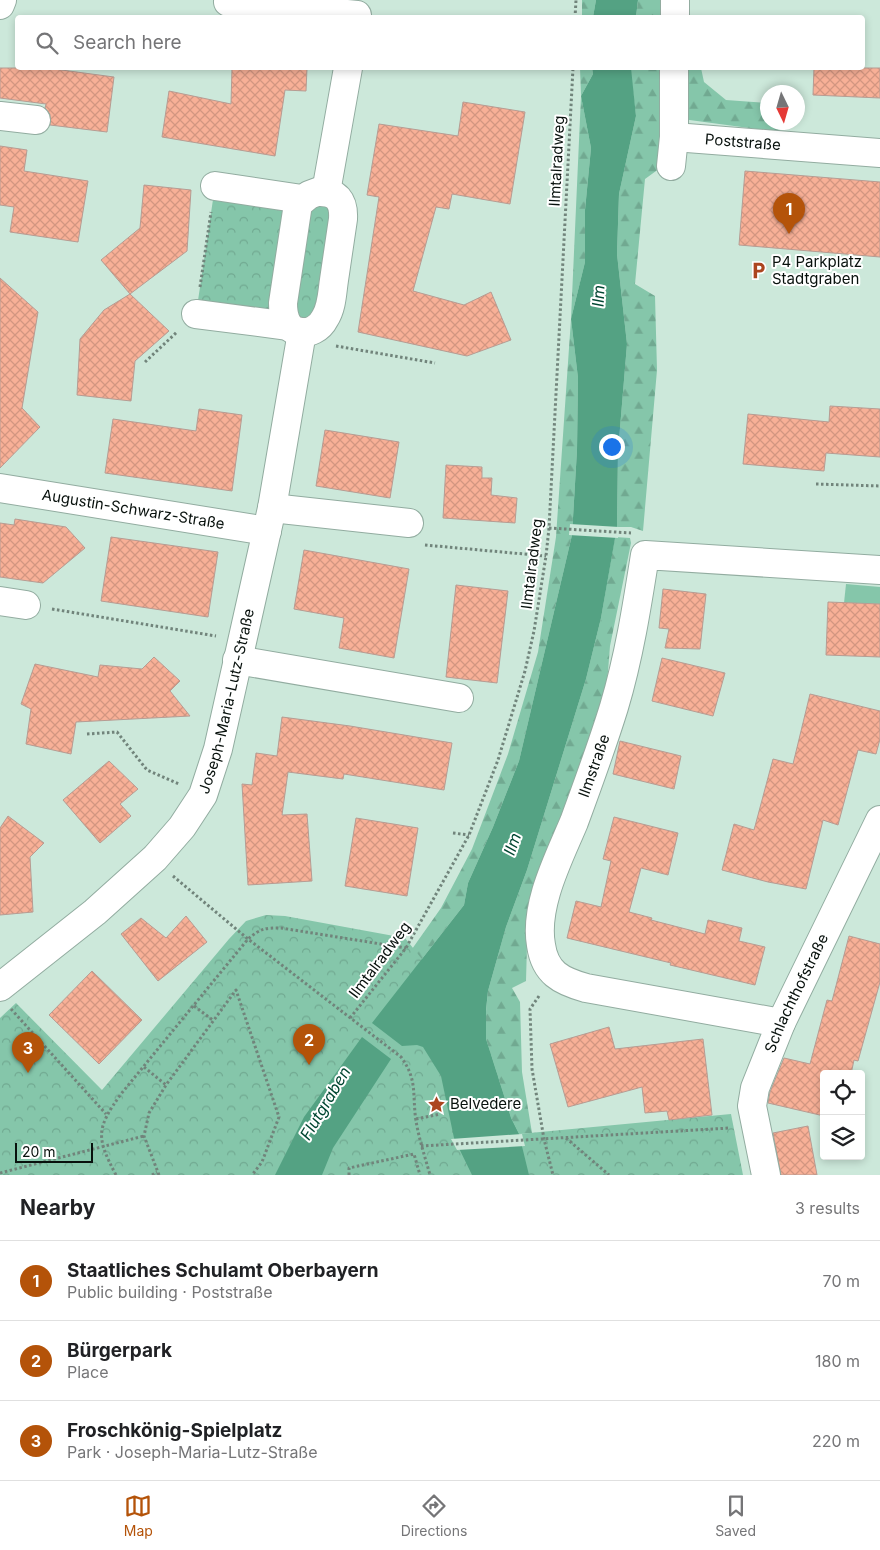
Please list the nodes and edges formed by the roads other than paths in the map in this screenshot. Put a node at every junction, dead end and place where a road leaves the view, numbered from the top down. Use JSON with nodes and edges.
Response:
{"nodes":[{"id":1,"x":2,"y":0,"type":"edge"},
{"id":2,"x":229,"y":0,"type":"edge"},
{"id":3,"x":675,"y":0,"type":"edge"},
{"id":4,"x":0,"y":6,"type":"edge"},
{"id":5,"x":357,"y":11,"type":"edge"},
{"id":6,"x":675,"y":15,"type":"edge"},
{"id":7,"x":347,"y":70,"type":"edge"},
{"id":8,"x":674,"y":70,"type":"edge"},
{"id":9,"x":0,"y":116,"type":"edge"},
{"id":10,"x":36,"y":120,"type":"dead end"},
{"id":11,"x":674,"y":137,"type":"junction"},
{"id":12,"x":880,"y":153,"type":"edge"},
{"id":13,"x":671,"y":166,"type":"dead end"},
{"id":14,"x":215,"y":186,"type":"road end"},
{"id":15,"x":314,"y":196,"type":"junction"},
{"id":16,"x":196,"y":314,"type":"road end"},
{"id":17,"x":302,"y":330,"type":"junction"},
{"id":18,"x":0,"y":488,"type":"edge"},
{"id":19,"x":270,"y":520,"type":"junction"},
{"id":20,"x":409,"y":523,"type":"road end"},
{"id":21,"x":880,"y":570,"type":"edge"},
{"id":22,"x":239,"y":650,"type":"junction"},
{"id":23,"x":459,"y":698,"type":"dead end"},
{"id":24,"x":880,"y":820,"type":"edge"},
{"id":25,"x":3,"y":988,"type":"edge"},
{"id":26,"x":781,"y":1023,"type":"junction"},
{"id":27,"x":766,"y":1175,"type":"edge"}],
"edges":[{"from":1,"to":4,"type":"street"},
{"from":2,"to":5,"type":"street"},
{"from":3,"to":6,"type":"street"},
{"from":7,"to":15,"type":"street","name":"Joseph-Maria-Lutz-Straße"},
{"from":8,"to":11,"type":"street"},
{"from":9,"to":10,"type":"street"},
{"from":11,"to":12,"type":"street","name":"Poststraße"},
{"from":11,"to":13,"type":"street"},
{"from":14,"to":15,"type":"street"},
{"from":15,"to":17,"type":"street","name":"Joseph-Maria-Lutz-Straße"},
{"from":15,"to":17,"type":"street","name":"Joseph-Maria-Lutz-Straße"},
{"from":16,"to":17,"type":"street"},
{"from":17,"to":19,"type":"street","name":"Joseph-Maria-Lutz-Straße"},
{"from":18,"to":19,"type":"street","name":"Augustin-Schwarz-Straße"},
{"from":19,"to":20,"type":"street","name":"Augustin-Schwarz-Straße"},
{"from":19,"to":22,"type":"street","name":"Joseph-Maria-Lutz-Straße"},
{"from":21,"to":26,"type":"street","name":"Ilmstraße"},
{"from":22,"to":23,"type":"street"},
{"from":22,"to":25,"type":"street","name":"Joseph-Maria-Lutz-Straße"},
{"from":24,"to":26,"type":"street","name":"Schlachthofstraße"},
{"from":26,"to":27,"type":"street","name":"Schlachthofstraße"}]}
